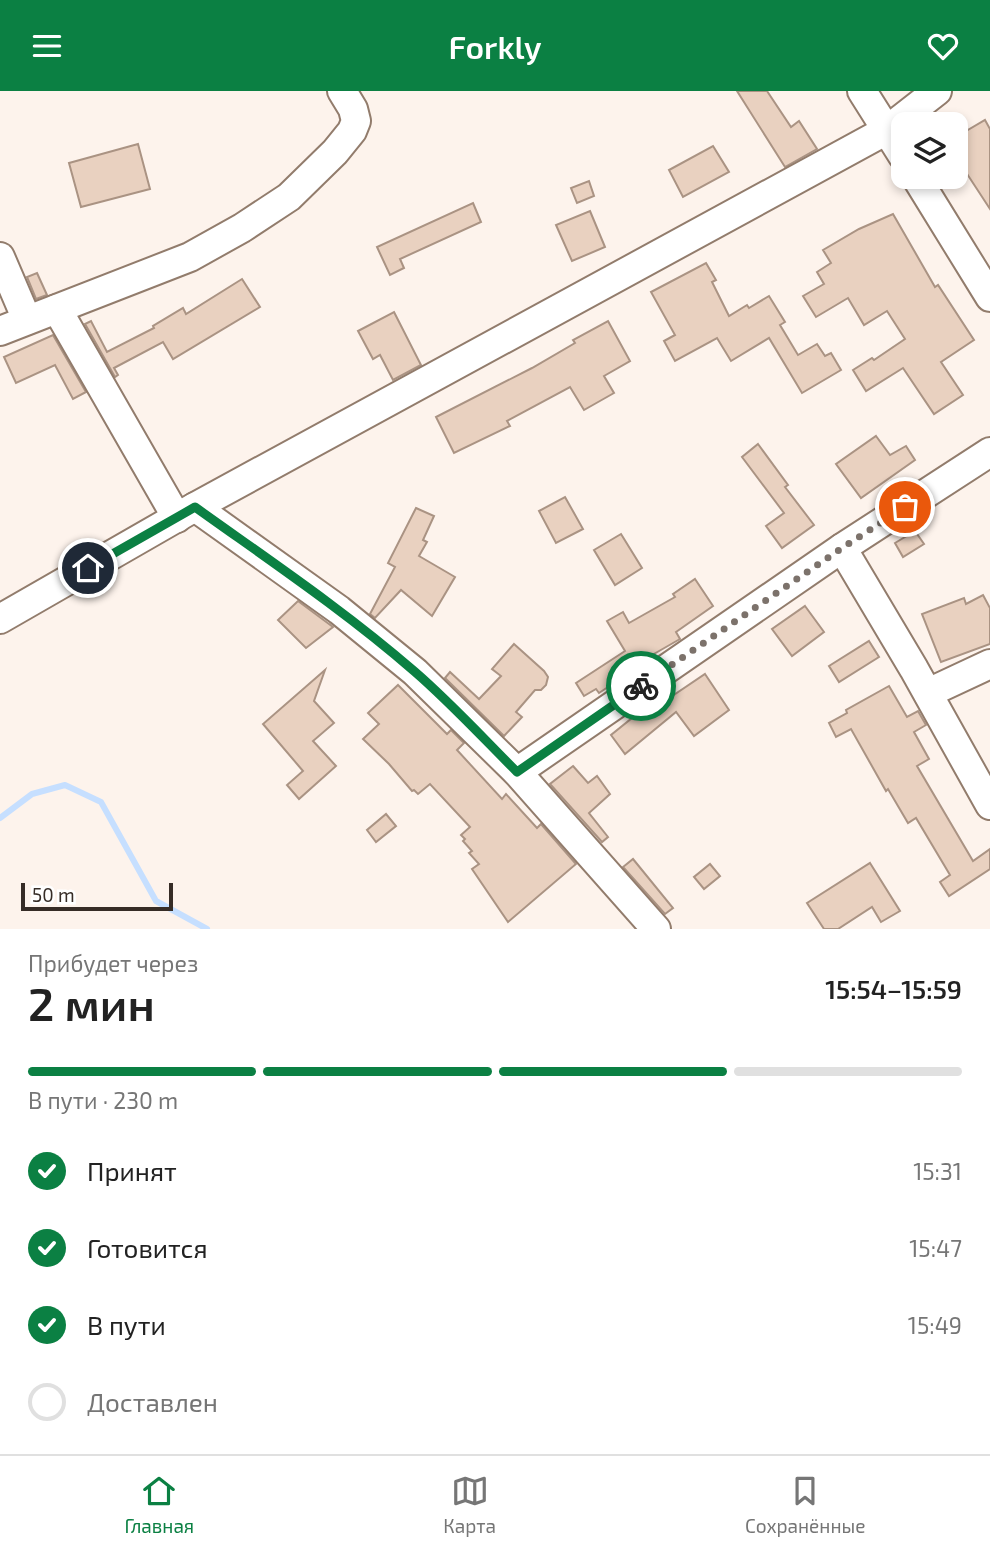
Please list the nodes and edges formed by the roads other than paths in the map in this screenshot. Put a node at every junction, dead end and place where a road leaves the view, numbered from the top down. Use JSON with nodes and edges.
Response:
{"nodes":[{"id":1,"x":342,"y":91,"type":"edge"},
{"id":2,"x":862,"y":91,"type":"edge"},
{"id":3,"x":937,"y":91,"type":"edge"},
{"id":4,"x":887,"y":130,"type":"junction"},
{"id":5,"x":891,"y":136,"type":"edge"},
{"id":6,"x":923,"y":189,"type":"edge"},
{"id":7,"x":0,"y":257,"type":"edge"},
{"id":8,"x":990,"y":297,"type":"edge"},
{"id":9,"x":57,"y":309,"type":"junction"},
{"id":10,"x":27,"y":320,"type":"junction"},
{"id":11,"x":0,"y":331,"type":"edge"},
{"id":12,"x":990,"y":452,"type":"edge"},
{"id":13,"x":186,"y":512,"type":"junction"},
{"id":14,"x":842,"y":548,"type":"junction"},
{"id":15,"x":0,"y":619,"type":"edge"},
{"id":16,"x":990,"y":664,"type":"edge"},
{"id":17,"x":928,"y":693,"type":"junction"},
{"id":18,"x":517,"y":772,"type":"junction"},
{"id":19,"x":990,"y":805,"type":"edge"},
{"id":20,"x":656,"y":929,"type":"edge"}],
"edges":[{"from":1,"to":9,"type":"street"},
{"from":2,"to":4,"type":"street"},
{"from":3,"to":4,"type":"street"},
{"from":4,"to":5,"type":"street"},
{"from":4,"to":13,"type":"street"},
{"from":6,"to":8,"type":"street"},
{"from":7,"to":10,"type":"street"},
{"from":9,"to":10,"type":"street"},
{"from":9,"to":13,"type":"street"},
{"from":10,"to":11,"type":"street"},
{"from":12,"to":14,"type":"street"},
{"from":13,"to":15,"type":"street"},
{"from":13,"to":18,"type":"street"},
{"from":14,"to":17,"type":"street"},
{"from":14,"to":18,"type":"street"},
{"from":16,"to":17,"type":"street"},
{"from":17,"to":19,"type":"street"},
{"from":18,"to":20,"type":"street"}]}
